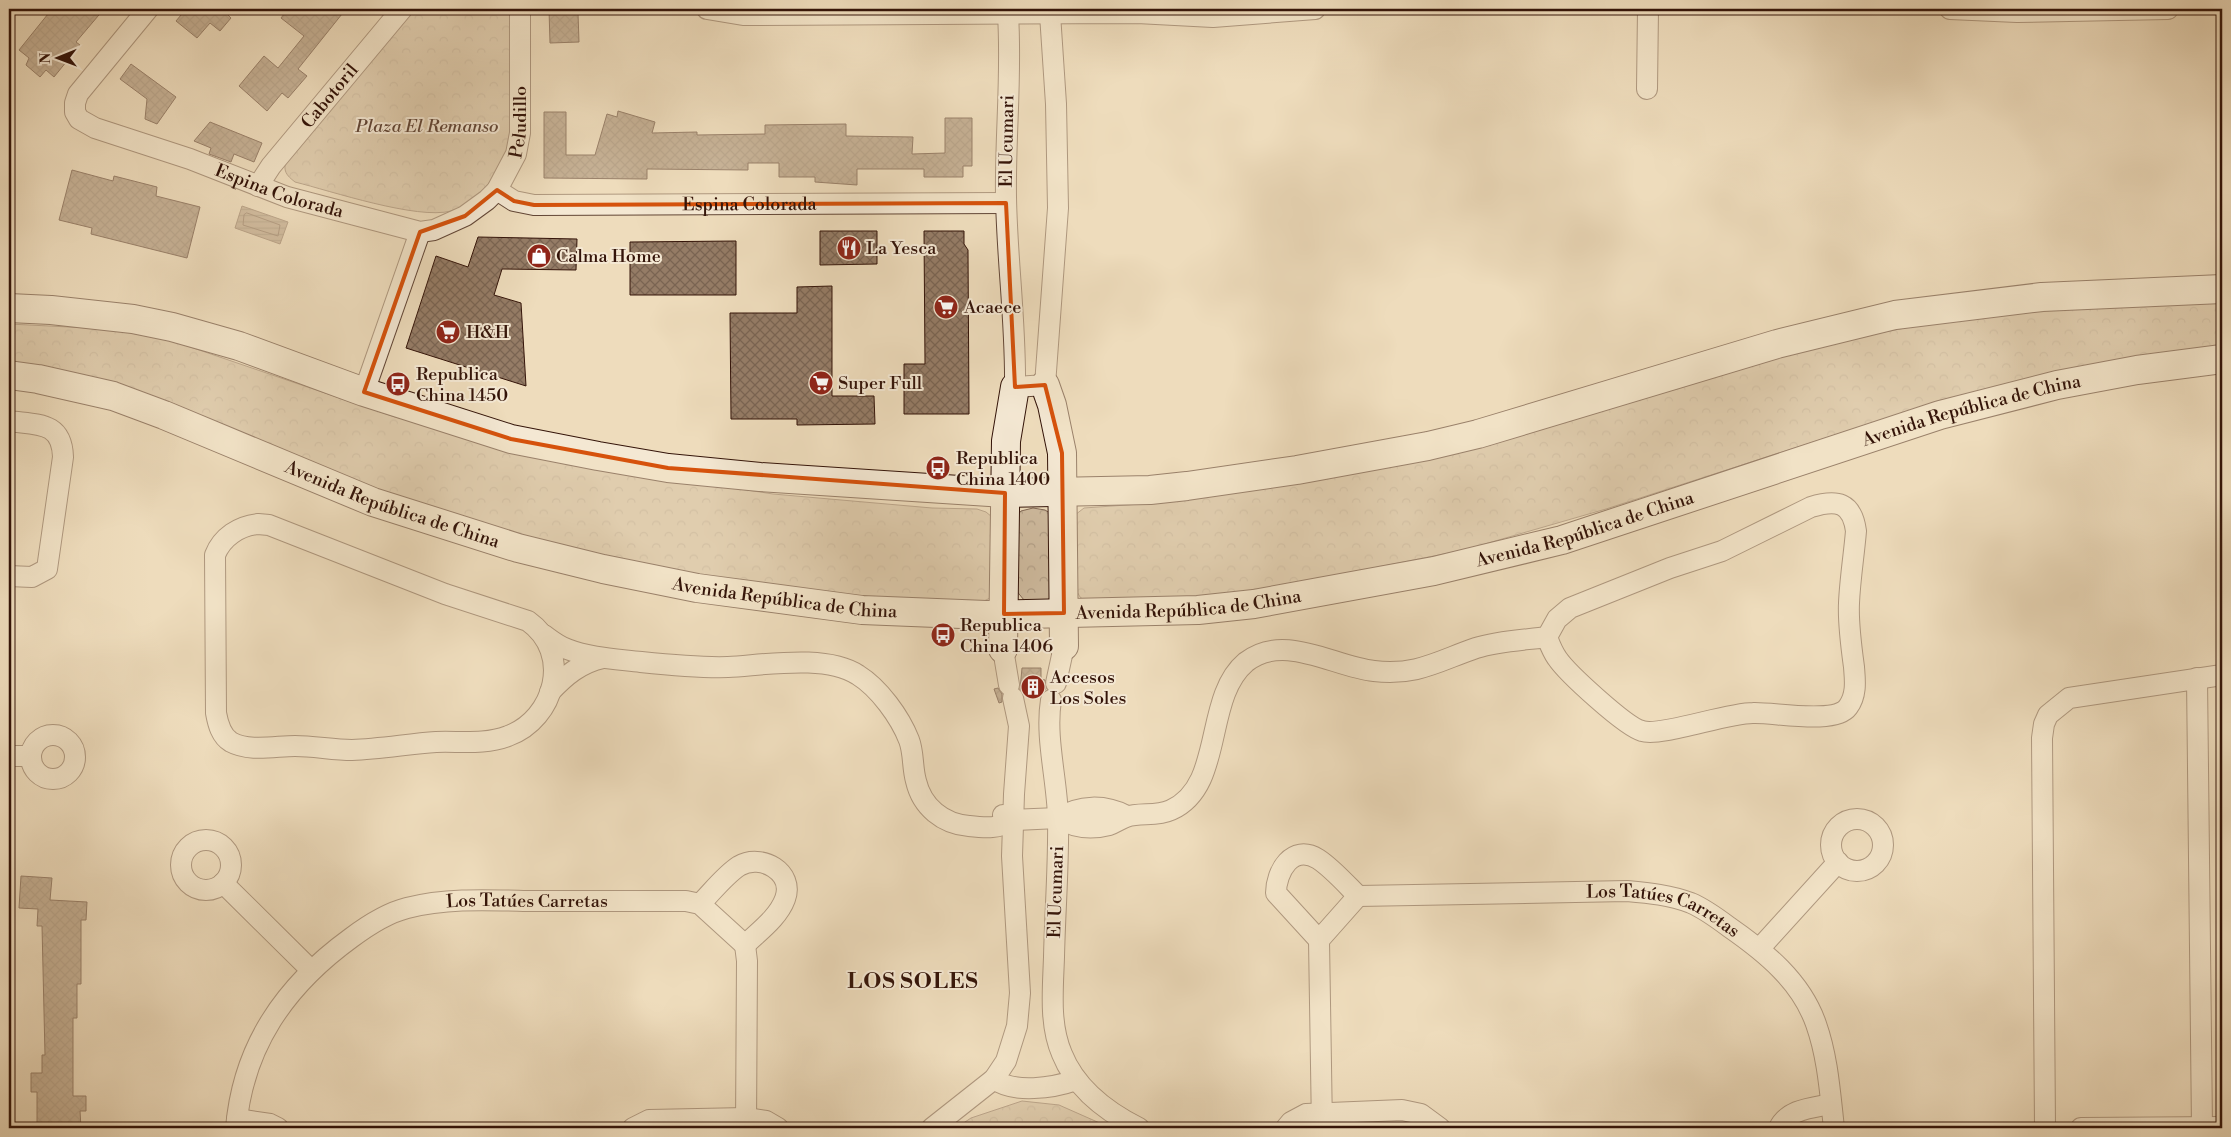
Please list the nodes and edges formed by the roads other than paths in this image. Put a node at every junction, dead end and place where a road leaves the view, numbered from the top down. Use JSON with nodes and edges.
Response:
{"nodes":[{"id":1,"x":148,"y":9,"type":"edge"},
{"id":2,"x":402,"y":9,"type":"edge"},
{"id":3,"x":520,"y":9,"type":"edge"},
{"id":4,"x":707,"y":9,"type":"edge"},
{"id":5,"x":1315,"y":9,"type":"edge"},
{"id":6,"x":1648,"y":9,"type":"edge"},
{"id":7,"x":1950,"y":9,"type":"edge"},
{"id":8,"x":2168,"y":9,"type":"edge"},
{"id":9,"x":1137,"y":11,"type":"edge"},
{"id":10,"x":929,"y":12,"type":"edge"},
{"id":11,"x":1050,"y":14,"type":"junction"},
{"id":12,"x":1008,"y":15,"type":"junction"},
{"id":13,"x":1647,"y":89,"type":"dead end"},
{"id":14,"x":258,"y":186,"type":"junction"},
{"id":15,"x":497,"y":190,"type":"junction"},
{"id":16,"x":1006,"y":203,"type":"junction"},
{"id":17,"x":420,"y":232,"type":"junction"},
{"id":18,"x":2222,"y":289,"type":"edge"},
{"id":19,"x":9,"y":308,"type":"edge"},
{"id":20,"x":2222,"y":359,"type":"edge"},
{"id":21,"x":9,"y":375,"type":"edge"},
{"id":22,"x":1045,"y":385,"type":"junction"},
{"id":23,"x":1015,"y":387,"type":"junction"},
{"id":24,"x":364,"y":392,"type":"junction"},
{"id":25,"x":9,"y":421,"type":"edge"},
{"id":26,"x":1064,"y":491,"type":"junction"},
{"id":27,"x":1005,"y":493,"type":"junction"},
{"id":28,"x":9,"y":576,"type":"edge"},
{"id":29,"x":1064,"y":613,"type":"junction"},
{"id":30,"x":1004,"y":614,"type":"junction"},
{"id":31,"x":542,"y":634,"type":"junction"},
{"id":32,"x":1547,"y":637,"type":"junction"},
{"id":33,"x":1064,"y":646,"type":"joint"},
{"id":34,"x":1003,"y":649,"type":"joint"},
{"id":35,"x":605,"y":658,"type":"junction"},
{"id":36,"x":2222,"y":675,"type":"edge"},
{"id":37,"x":2196,"y":678,"type":"junction"},
{"id":38,"x":550,"y":692,"type":"junction"},
{"id":39,"x":9,"y":756,"type":"edge"},
{"id":40,"x":31,"y":756,"type":"dead end"},
{"id":41,"x":1058,"y":818,"type":"junction"},
{"id":42,"x":1013,"y":820,"type":"junction"},
{"id":43,"x":1838,"y":862,"type":"dead end"},
{"id":44,"x":223,"y":882,"type":"dead end"},
{"id":45,"x":1358,"y":896,"type":"junction"},
{"id":46,"x":700,"y":904,"type":"junction"},
{"id":47,"x":1319,"y":940,"type":"junction"},
{"id":48,"x":745,"y":945,"type":"junction"},
{"id":49,"x":1760,"y":948,"type":"junction"},
{"id":50,"x":311,"y":970,"type":"junction"},
{"id":51,"x":994,"y":1079,"type":"junction"},
{"id":52,"x":1076,"y":1080,"type":"junction"},
{"id":53,"x":1831,"y":1104,"type":"junction"},
{"id":54,"x":1322,"y":1120,"type":"edge"},
{"id":55,"x":236,"y":1123,"type":"edge"},
{"id":56,"x":746,"y":1123,"type":"edge"},
{"id":57,"x":2222,"y":1127,"type":"edge"},
{"id":58,"x":278,"y":1128,"type":"edge"},
{"id":59,"x":633,"y":1128,"type":"edge"},
{"id":60,"x":778,"y":1128,"type":"edge"},
{"id":61,"x":932,"y":1128,"type":"edge"},
{"id":62,"x":1139,"y":1128,"type":"edge"},
{"id":63,"x":1286,"y":1128,"type":"edge"},
{"id":64,"x":1440,"y":1128,"type":"edge"},
{"id":65,"x":1779,"y":1128,"type":"edge"},
{"id":66,"x":1834,"y":1128,"type":"edge"},
{"id":67,"x":2046,"y":1128,"type":"edge"},
{"id":68,"x":2081,"y":1128,"type":"edge"},
{"id":69,"x":2202,"y":1128,"type":"edge"}],
"edges":[{"from":1,"to":14,"type":"street","name":"Espina Colorada"},
{"from":2,"to":14,"type":"street","name":"Cabotoril"},
{"from":3,"to":15,"type":"street","name":"Peludillo"},
{"from":4,"to":10,"type":"street"},
{"from":5,"to":9,"type":"street"},
{"from":6,"to":13,"type":"street"},
{"from":7,"to":8,"type":"street"},
{"from":9,"to":11,"type":"street"},
{"from":10,"to":12,"type":"street"},
{"from":11,"to":12,"type":"street"},
{"from":11,"to":22,"type":"street"},
{"from":12,"to":16,"type":"street","name":"El Ucumari"},
{"from":14,"to":17,"type":"street","name":"Espina Colorada"},
{"from":15,"to":16,"type":"street","name":"Espina Colorada"},
{"from":15,"to":17,"type":"street","name":"Peludillo"},
{"from":16,"to":23,"type":"street","name":"El Ucumari"},
{"from":17,"to":24,"type":"street"},
{"from":18,"to":26,"type":"main road"},
{"from":19,"to":24,"type":"main road"},
{"from":20,"to":29,"type":"main road","name":"Avenida República de China"},
{"from":21,"to":30,"type":"main road","name":"Avenida República de China"},
{"from":22,"to":23,"type":"street"},
{"from":22,"to":26,"type":"main road"},
{"from":23,"to":27,"type":"main road"},
{"from":24,"to":27,"type":"main road"},
{"from":25,"to":28,"type":"street"},
{"from":26,"to":27,"type":"main road"},
{"from":26,"to":29,"type":"main road"},
{"from":27,"to":30,"type":"main road"},
{"from":29,"to":30,"type":"main road","name":"Avenida República de China"},
{"from":29,"to":33,"type":"main road"},
{"from":30,"to":34,"type":"main road"},
{"from":31,"to":35,"type":"street"},
{"from":31,"to":38,"type":"street"},
{"from":31,"to":38,"type":"street"},
{"from":32,"to":32,"type":"street"},
{"from":32,"to":41,"type":"street"},
{"from":33,"to":41,"type":"street","name":"El Ucumari"},
{"from":34,"to":42,"type":"street"},
{"from":35,"to":38,"type":"street"},
{"from":35,"to":42,"type":"street"},
{"from":36,"to":37,"type":"street"},
{"from":37,"to":67,"type":"street"},
{"from":37,"to":69,"type":"street"},
{"from":39,"to":40,"type":"street"},
{"from":41,"to":42,"type":"street"},
{"from":41,"to":52,"type":"street","name":"El Ucumari"},
{"from":42,"to":51,"type":"street"},
{"from":43,"to":49,"type":"street"},
{"from":44,"to":50,"type":"street"},
{"from":45,"to":47,"type":"street"},
{"from":45,"to":47,"type":"street"},
{"from":45,"to":49,"type":"street","name":"Los Tatúes Carretas"},
{"from":46,"to":48,"type":"street"},
{"from":46,"to":48,"type":"street"},
{"from":46,"to":50,"type":"street","name":"Los Tatúes Carretas"},
{"from":47,"to":54,"type":"street"},
{"from":48,"to":56,"type":"street"},
{"from":49,"to":53,"type":"street","name":"Los Tatúes Carretas"},
{"from":50,"to":55,"type":"street","name":"Los Tatúes Carretas"},
{"from":51,"to":52,"type":"street"},
{"from":51,"to":61,"type":"street"},
{"from":52,"to":62,"type":"street","name":"El Ucumari"},
{"from":53,"to":65,"type":"street"},
{"from":53,"to":66,"type":"street","name":"Los Tatúes Carretas"},
{"from":54,"to":63,"type":"street"},
{"from":54,"to":64,"type":"street"},
{"from":55,"to":58,"type":"street"},
{"from":56,"to":59,"type":"street"},
{"from":56,"to":60,"type":"street"},
{"from":57,"to":69,"type":"street"},
{"from":68,"to":69,"type":"street"}]}
